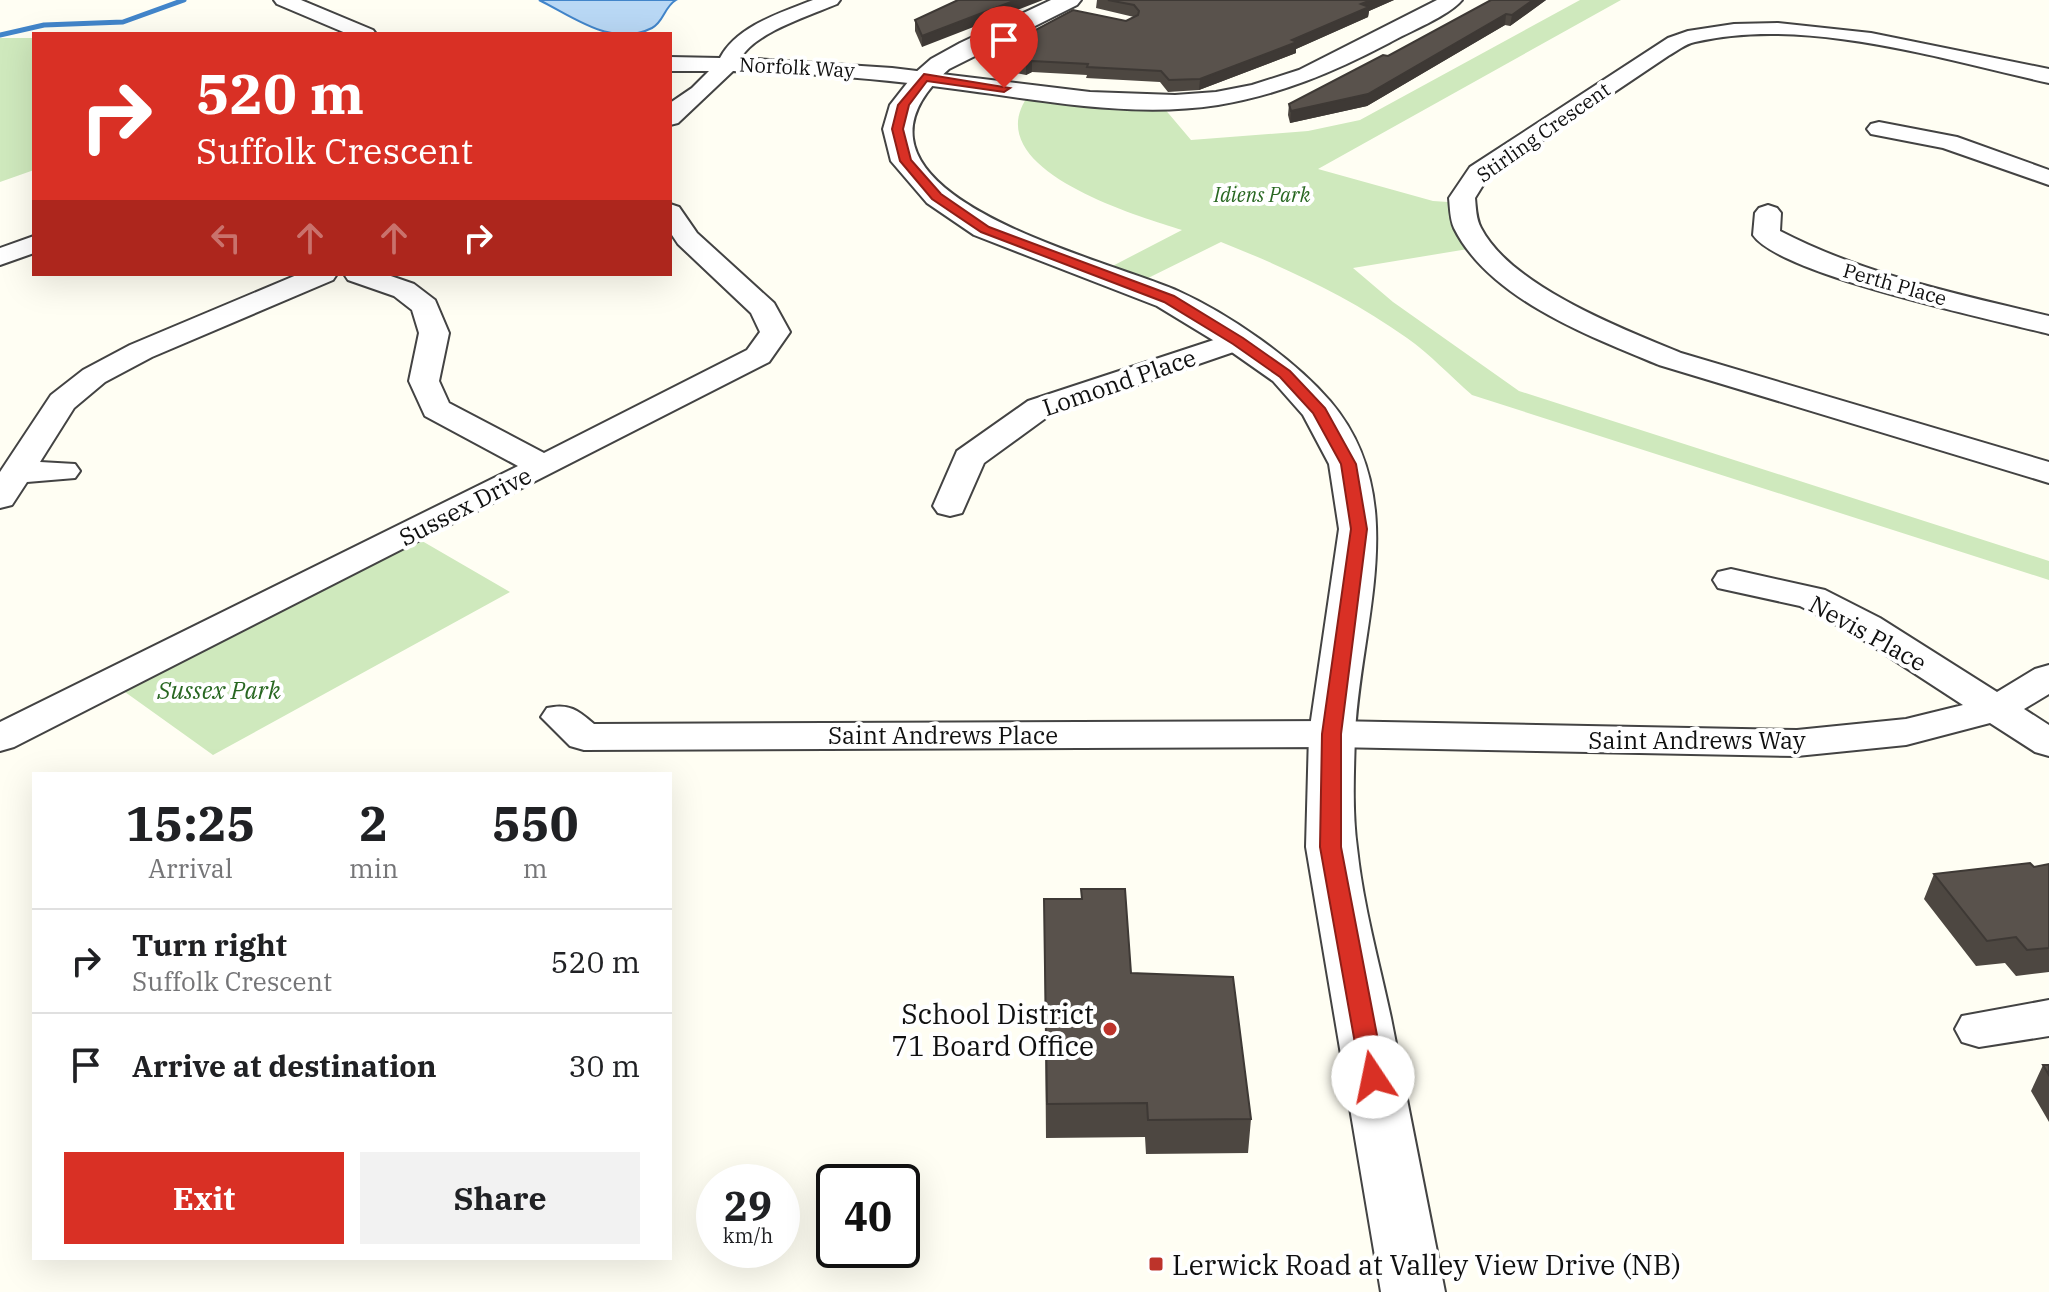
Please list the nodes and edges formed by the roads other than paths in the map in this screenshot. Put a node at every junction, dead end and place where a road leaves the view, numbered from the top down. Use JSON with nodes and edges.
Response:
{"nodes":[{"id":1,"x":284,"y":0,"type":"edge"},
{"id":2,"x":830,"y":0,"type":"edge"},
{"id":3,"x":1452,"y":0,"type":"edge"},
{"id":4,"x":1068,"y":7,"type":"edge"},
{"id":5,"x":361,"y":32,"type":"edge"},
{"id":6,"x":728,"y":63,"type":"junction"},
{"id":7,"x":672,"y":64,"type":"edge"},
{"id":8,"x":2049,"y":76,"type":"edge"},
{"id":9,"x":924,"y":78,"type":"junction"},
{"id":10,"x":672,"y":115,"type":"edge"},
{"id":11,"x":1879,"y":129,"type":"dead end"},
{"id":12,"x":2049,"y":178,"type":"edge"},
{"id":13,"x":1768,"y":213,"type":"dead end"},
{"id":14,"x":672,"y":215,"type":"edge"},
{"id":15,"x":32,"y":245,"type":"edge"},
{"id":16,"x":0,"y":257,"type":"edge"},
{"id":17,"x":318,"y":276,"type":"edge"},
{"id":18,"x":364,"y":276,"type":"edge"},
{"id":19,"x":2049,"y":325,"type":"edge"},
{"id":20,"x":1238,"y":341,"type":"junction"},
{"id":21,"x":544,"y":466,"type":"junction"},
{"id":22,"x":63,"y":471,"type":"dead end"},
{"id":23,"x":2049,"y":473,"type":"edge"},
{"id":24,"x":8,"y":486,"type":"edge"},
{"id":25,"x":950,"y":506,"type":"dead end"},
{"id":26,"x":1731,"y":580,"type":"dead end"},
{"id":27,"x":2049,"y":677,"type":"edge"},
{"id":28,"x":1996,"y":709,"type":"junction"},
{"id":29,"x":561,"y":717,"type":"dead end"},
{"id":30,"x":1332,"y":734,"type":"junction"},
{"id":31,"x":0,"y":738,"type":"edge"},
{"id":32,"x":2049,"y":743,"type":"edge"},
{"id":33,"x":2049,"y":1018,"type":"edge"},
{"id":34,"x":1979,"y":1029,"type":"dead end"},
{"id":35,"x":1413,"y":1292,"type":"edge"}],
"edges":[{"from":1,"to":5,"type":"street"},
{"from":2,"to":6,"type":"street"},
{"from":3,"to":9,"type":"street","name":"Norfolk Way"},
{"from":4,"to":9,"type":"street"},
{"from":6,"to":7,"type":"street","name":"Norfolk Way"},
{"from":6,"to":9,"type":"street","name":"Norfolk Way"},
{"from":6,"to":10,"type":"street"},
{"from":8,"to":23,"type":"street","name":"Stirling Crescent"},
{"from":9,"to":20,"type":"street"},
{"from":11,"to":12,"type":"street"},
{"from":13,"to":19,"type":"street","name":"Perth Place"},
{"from":14,"to":21,"type":"street","name":"Sussex Drive"},
{"from":15,"to":16,"type":"street"},
{"from":17,"to":24,"type":"street"},
{"from":18,"to":21,"type":"street"},
{"from":20,"to":25,"type":"street","name":"Lomond Place"},
{"from":20,"to":30,"type":"street"},
{"from":21,"to":31,"type":"street","name":"Sussex Drive"},
{"from":22,"to":24,"type":"street"},
{"from":26,"to":28,"type":"street","name":"Nevis Place"},
{"from":27,"to":28,"type":"street","name":"Saint Andrews Way"},
{"from":28,"to":30,"type":"street","name":"Saint Andrews Way"},
{"from":28,"to":32,"type":"street","name":"Nevis Place"},
{"from":29,"to":30,"type":"street","name":"Saint Andrews Place"},
{"from":30,"to":35,"type":"street"},
{"from":33,"to":34,"type":"street"}]}
